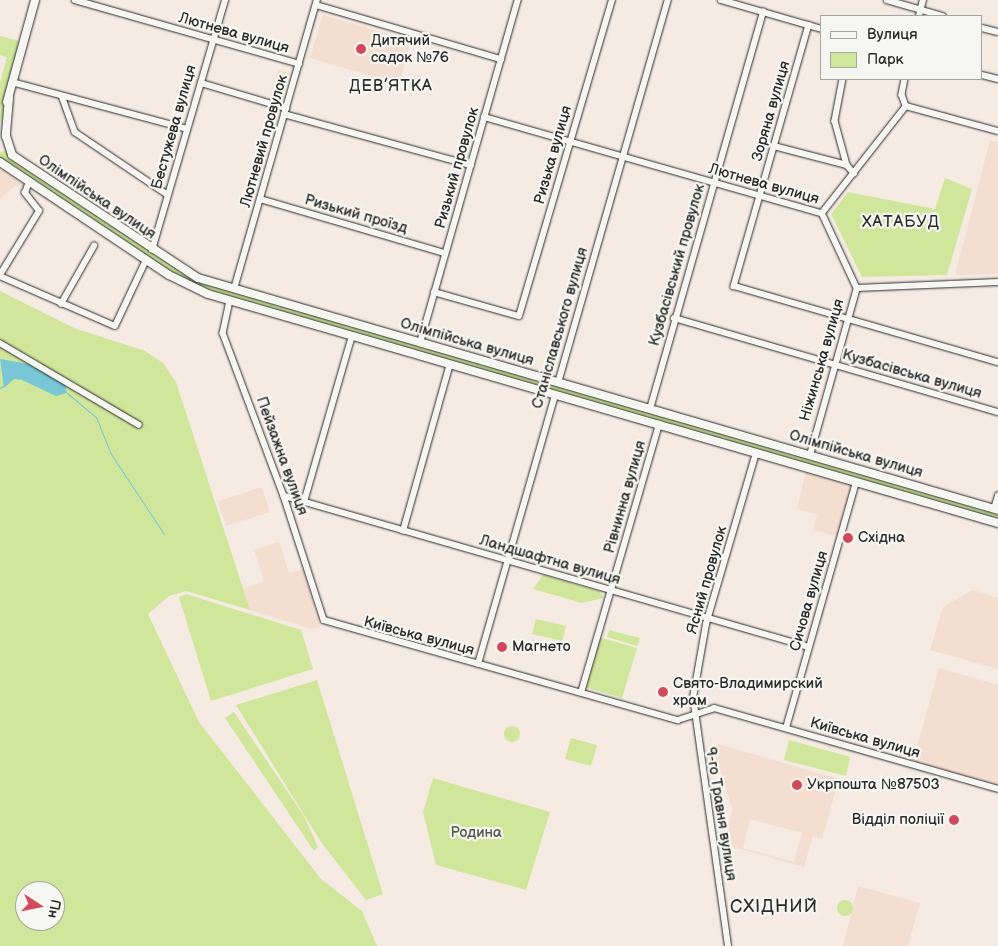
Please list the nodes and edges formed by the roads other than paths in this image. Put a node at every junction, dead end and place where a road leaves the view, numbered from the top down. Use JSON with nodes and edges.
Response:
{"nodes":[{"id":1,"x":36,"y":0,"type":"edge"},
{"id":2,"x":75,"y":0,"type":"edge"},
{"id":3,"x":225,"y":0,"type":"edge"},
{"id":4,"x":518,"y":0,"type":"edge"},
{"id":5,"x":612,"y":0,"type":"edge"},
{"id":6,"x":668,"y":0,"type":"edge"},
{"id":7,"x":721,"y":0,"type":"edge"},
{"id":8,"x":887,"y":0,"type":"edge"},
{"id":9,"x":923,"y":0,"type":"edge"},
{"id":10,"x":317,"y":3,"type":"edge"},
{"id":11,"x":763,"y":12,"type":"junction"},
{"id":12,"x":920,"y":13,"type":"edge"},
{"id":13,"x":935,"y":15,"type":"edge"},
{"id":14,"x":809,"y":25,"type":"junction"},
{"id":15,"x":820,"y":28,"type":"edge"},
{"id":16,"x":983,"y":28,"type":"edge"},
{"id":17,"x":998,"y":32,"type":"edge"},
{"id":18,"x":213,"y":40,"type":"junction"},
{"id":19,"x":501,"y":59,"type":"junction"},
{"id":20,"x":299,"y":64,"type":"junction"},
{"id":21,"x":983,"y":75,"type":"edge"},
{"id":22,"x":843,"y":80,"type":"edge"},
{"id":23,"x":905,"y":80,"type":"edge"},
{"id":24,"x":998,"y":80,"type":"edge"},
{"id":25,"x":12,"y":82,"type":"junction"},
{"id":26,"x":201,"y":83,"type":"junction"},
{"id":27,"x":62,"y":96,"type":"junction"},
{"id":28,"x":9,"y":98,"type":"junction"},
{"id":29,"x":906,"y":106,"type":"junction"},
{"id":30,"x":285,"y":111,"type":"junction"},
{"id":31,"x":484,"y":117,"type":"junction"},
{"id":32,"x":0,"y":125,"type":"edge"},
{"id":33,"x":187,"y":129,"type":"junction"},
{"id":34,"x":998,"y":131,"type":"edge"},
{"id":35,"x":570,"y":141,"type":"junction"},
{"id":36,"x":774,"y":146,"type":"junction"},
{"id":37,"x":9,"y":150,"type":"junction"},
{"id":38,"x":0,"y":152,"type":"edge"},
{"id":39,"x":623,"y":156,"type":"junction"},
{"id":40,"x":0,"y":162,"type":"edge"},
{"id":41,"x":23,"y":164,"type":"junction"},
{"id":42,"x":470,"y":165,"type":"junction"},
{"id":43,"x":846,"y":165,"type":"junction"},
{"id":44,"x":854,"y":172,"type":"junction"},
{"id":45,"x":17,"y":174,"type":"junction"},
{"id":46,"x":29,"y":182,"type":"junction"},
{"id":47,"x":714,"y":182,"type":"junction"},
{"id":48,"x":168,"y":195,"type":"junction"},
{"id":49,"x":760,"y":196,"type":"junction"},
{"id":50,"x":260,"y":199,"type":"junction"},
{"id":51,"x":822,"y":213,"type":"junction"},
{"id":52,"x":94,"y":246,"type":"dead end"},
{"id":53,"x":152,"y":250,"type":"junction"},
{"id":54,"x":445,"y":253,"type":"junction"},
{"id":55,"x":146,"y":260,"type":"junction"},
{"id":56,"x":0,"y":276,"type":"edge"},
{"id":57,"x":998,"y":282,"type":"edge"},
{"id":58,"x":857,"y":288,"type":"junction"},
{"id":59,"x":234,"y":289,"type":"junction"},
{"id":60,"x":434,"y":292,"type":"junction"},
{"id":61,"x":230,"y":301,"type":"junction"},
{"id":62,"x":61,"y":304,"type":"junction"},
{"id":63,"x":674,"y":318,"type":"junction"},
{"id":64,"x":848,"y":319,"type":"junction"},
{"id":65,"x":352,"y":336,"type":"junction"},
{"id":66,"x":0,"y":343,"type":"edge"},
{"id":67,"x":420,"y":343,"type":"junction"},
{"id":68,"x":998,"y":362,"type":"edge"},
{"id":69,"x":450,"y":364,"type":"junction"},
{"id":70,"x":835,"y":365,"type":"junction"},
{"id":71,"x":558,"y":383,"type":"junction"},
{"id":72,"x":555,"y":395,"type":"junction"},
{"id":73,"x":650,"y":409,"type":"junction"},
{"id":74,"x":998,"y":412,"type":"edge"},
{"id":75,"x":139,"y":424,"type":"dead end"},
{"id":76,"x":659,"y":424,"type":"junction"},
{"id":77,"x":756,"y":453,"type":"junction"},
{"id":78,"x":810,"y":455,"type":"junction"},
{"id":79,"x":806,"y":468,"type":"junction"},
{"id":80,"x":856,"y":482,"type":"junction"},
{"id":81,"x":284,"y":496,"type":"junction"},
{"id":82,"x":998,"y":496,"type":"edge"},
{"id":83,"x":304,"y":502,"type":"junction"},
{"id":84,"x":996,"y":510,"type":"edge"},
{"id":85,"x":998,"y":523,"type":"edge"},
{"id":86,"x":403,"y":531,"type":"junction"},
{"id":87,"x":507,"y":561,"type":"junction"},
{"id":88,"x":611,"y":590,"type":"junction"},
{"id":89,"x":708,"y":618,"type":"junction"},
{"id":90,"x":324,"y":620,"type":"joint"},
{"id":91,"x":809,"y":647,"type":"junction"},
{"id":92,"x":478,"y":664,"type":"junction"},
{"id":93,"x":581,"y":693,"type":"junction"},
{"id":94,"x":692,"y":716,"type":"junction"},
{"id":95,"x":786,"y":728,"type":"junction"},
{"id":96,"x":998,"y":789,"type":"edge"},
{"id":97,"x":728,"y":946,"type":"edge"}],
"edges":[{"from":1,"to":25,"type":"main road"},
{"from":2,"to":18,"type":"street","name":"Лютнева вулиця"},
{"from":3,"to":18,"type":"street","name":"Бестужева вулиця"},
{"from":4,"to":19,"type":"street","name":"Ризький провулок"},
{"from":5,"to":35,"type":"street","name":"Ризька вулиця"},
{"from":6,"to":39,"type":"street","name":"Станіславського вулиця"},
{"from":7,"to":11,"type":"street"},
{"from":8,"to":12,"type":"street"},
{"from":9,"to":12,"type":"street"},
{"from":10,"to":19,"type":"street"},
{"from":10,"to":20,"type":"street","name":"Лютневий провулок"},
{"from":11,"to":14,"type":"street"},
{"from":11,"to":47,"type":"street","name":"Кузбасівський провулок"},
{"from":12,"to":13,"type":"street"},
{"from":14,"to":15,"type":"street"},
{"from":14,"to":36,"type":"street","name":"Зоряна вулиця"},
{"from":16,"to":17,"type":"street"},
{"from":18,"to":20,"type":"street","name":"Лютнева вулиця"},
{"from":18,"to":26,"type":"street","name":"Бестужева вулиця"},
{"from":19,"to":31,"type":"street","name":"Ризький провулок"},
{"from":20,"to":30,"type":"street","name":"Лютневий провулок"},
{"from":21,"to":24,"type":"street"},
{"from":22,"to":43,"type":"street"},
{"from":23,"to":29,"type":"street"},
{"from":25,"to":27,"type":"street"},
{"from":25,"to":28,"type":"main road"},
{"from":26,"to":30,"type":"street"},
{"from":26,"to":33,"type":"street","name":"Бестужева вулиця"},
{"from":27,"to":33,"type":"street"},
{"from":27,"to":48,"type":"street"},
{"from":28,"to":32,"type":"main road"},
{"from":28,"to":37,"type":"main road"},
{"from":29,"to":34,"type":"street"},
{"from":29,"to":44,"type":"street"},
{"from":30,"to":42,"type":"street"},
{"from":30,"to":50,"type":"street","name":"Лютневий провулок"},
{"from":31,"to":35,"type":"street","name":"Лютнева вулиця"},
{"from":31,"to":42,"type":"street","name":"Ризький провулок"},
{"from":33,"to":48,"type":"street","name":"Бестужева вулиця"},
{"from":35,"to":39,"type":"street","name":"Лютнева вулиця"},
{"from":35,"to":60,"type":"street","name":"Ризька вулиця"},
{"from":36,"to":43,"type":"street"},
{"from":36,"to":49,"type":"street","name":"Зоряна вулиця"},
{"from":37,"to":38,"type":"main road"},
{"from":37,"to":41,"type":"main road","name":"Олімпійська вулиця"},
{"from":39,"to":47,"type":"street","name":"Лютнева вулиця"},
{"from":39,"to":71,"type":"street","name":"Станіславського вулиця"},
{"from":40,"to":45,"type":"main road","name":"Олімпійська вулиця"},
{"from":41,"to":45,"type":"main road"},
{"from":41,"to":53,"type":"main road","name":"Олімпійська вулиця"},
{"from":42,"to":54,"type":"street","name":"Ризький провулок"},
{"from":43,"to":44,"type":"street"},
{"from":44,"to":51,"type":"street"},
{"from":45,"to":46,"type":"main road","name":"Олімпійська вулиця"},
{"from":46,"to":55,"type":"main road","name":"Олімпійська вулиця"},
{"from":46,"to":56,"type":"street"},
{"from":47,"to":49,"type":"street","name":"Лютнева вулиця"},
{"from":47,"to":63,"type":"street","name":"Кузбасівський провулок"},
{"from":48,"to":53,"type":"street","name":"Бестужева вулиця"},
{"from":49,"to":51,"type":"street","name":"Лютнева вулиця"},
{"from":49,"to":64,"type":"street","name":"Зоряна вулиця"},
{"from":50,"to":54,"type":"street","name":"Ризький проїзд"},
{"from":50,"to":59,"type":"street","name":"Лютневий провулок"},
{"from":51,"to":58,"type":"street","name":"Лютнева вулиця"},
{"from":52,"to":62,"type":"street"},
{"from":53,"to":55,"type":"main road","name":"Бестужева вулиця"},
{"from":53,"to":59,"type":"main road","name":"Олімпійська вулиця"},
{"from":54,"to":60,"type":"street","name":"Ризький провулок"},
{"from":55,"to":61,"type":"main road","name":"Олімпійська вулиця"},
{"from":55,"to":62,"type":"street"},
{"from":56,"to":62,"type":"street"},
{"from":57,"to":58,"type":"street"},
{"from":58,"to":64,"type":"street","name":"Ніжинська вулиця"},
{"from":59,"to":61,"type":"main road"},
{"from":59,"to":67,"type":"main road","name":"Олімпійська вулиця"},
{"from":60,"to":67,"type":"street","name":"Ризький провулок"},
{"from":61,"to":65,"type":"main road","name":"Олімпійська вулиця"},
{"from":61,"to":81,"type":"street","name":"Пейзажна вулиця"},
{"from":63,"to":70,"type":"street","name":"Кузбасівська вулиця"},
{"from":63,"to":73,"type":"street","name":"Кузбасівський провулок"},
{"from":64,"to":68,"type":"street","name":"Зоряна вулиця"},
{"from":64,"to":70,"type":"street","name":"Ніжинська вулиця"},
{"from":65,"to":69,"type":"main road","name":"Олімпійська вулиця"},
{"from":65,"to":83,"type":"street"},
{"from":66,"to":75,"type":"street"},
{"from":67,"to":71,"type":"main road","name":"Олімпійська вулиця"},
{"from":69,"to":72,"type":"main road","name":"Олімпійська вулиця"},
{"from":69,"to":86,"type":"street"},
{"from":70,"to":74,"type":"street","name":"Кузбасівська вулиця"},
{"from":70,"to":78,"type":"street","name":"Ніжинська вулиця"},
{"from":71,"to":72,"type":"main road","name":"Станіславського вулиця"},
{"from":71,"to":73,"type":"main road","name":"Олімпійська вулиця"},
{"from":72,"to":76,"type":"main road","name":"Олімпійська вулиця"},
{"from":72,"to":87,"type":"street","name":"Станіславського вулиця"},
{"from":73,"to":78,"type":"main road","name":"Олімпійська вулиця"},
{"from":76,"to":77,"type":"main road","name":"Олімпійська вулиця"},
{"from":76,"to":88,"type":"street","name":"Рівнинна вулиця"},
{"from":77,"to":79,"type":"main road","name":"Олімпійська вулиця"},
{"from":77,"to":89,"type":"street","name":"Ясний провулок"},
{"from":78,"to":79,"type":"main road","name":"Ніжинська вулиця"},
{"from":78,"to":84,"type":"main road","name":"Олімпійська вулиця"},
{"from":79,"to":80,"type":"main road","name":"Олімпійська вулиця"},
{"from":80,"to":85,"type":"main road","name":"Олімпійська вулиця"},
{"from":80,"to":91,"type":"street","name":"Сичова вулиця"},
{"from":81,"to":83,"type":"street","name":"Ландшафтна вулиця"},
{"from":81,"to":90,"type":"street","name":"Пейзажна вулиця"},
{"from":82,"to":84,"type":"street"},
{"from":83,"to":86,"type":"street","name":"Ландшафтна вулиця"},
{"from":86,"to":87,"type":"street","name":"Ландшафтна вулиця"},
{"from":87,"to":88,"type":"street","name":"Ландшафтна вулиця"},
{"from":87,"to":92,"type":"street","name":"Станіславського вулиця"},
{"from":88,"to":89,"type":"street","name":"Ландшафтна вулиця"},
{"from":88,"to":93,"type":"street","name":"Рівнинна вулиця"},
{"from":89,"to":91,"type":"street","name":"Ландшафтна вулиця"},
{"from":89,"to":94,"type":"street","name":"Ясний провулок"},
{"from":90,"to":92,"type":"street","name":"Київська вулиця"},
{"from":91,"to":95,"type":"street","name":"Сичова вулиця"},
{"from":92,"to":93,"type":"street","name":"Київська вулиця"},
{"from":93,"to":94,"type":"street","name":"Київська вулиця"},
{"from":94,"to":95,"type":"street","name":"Київська вулиця"},
{"from":94,"to":97,"type":"street","name":"9-го Травня вулиця"},
{"from":95,"to":96,"type":"street","name":"Київська вулиця"}]}
